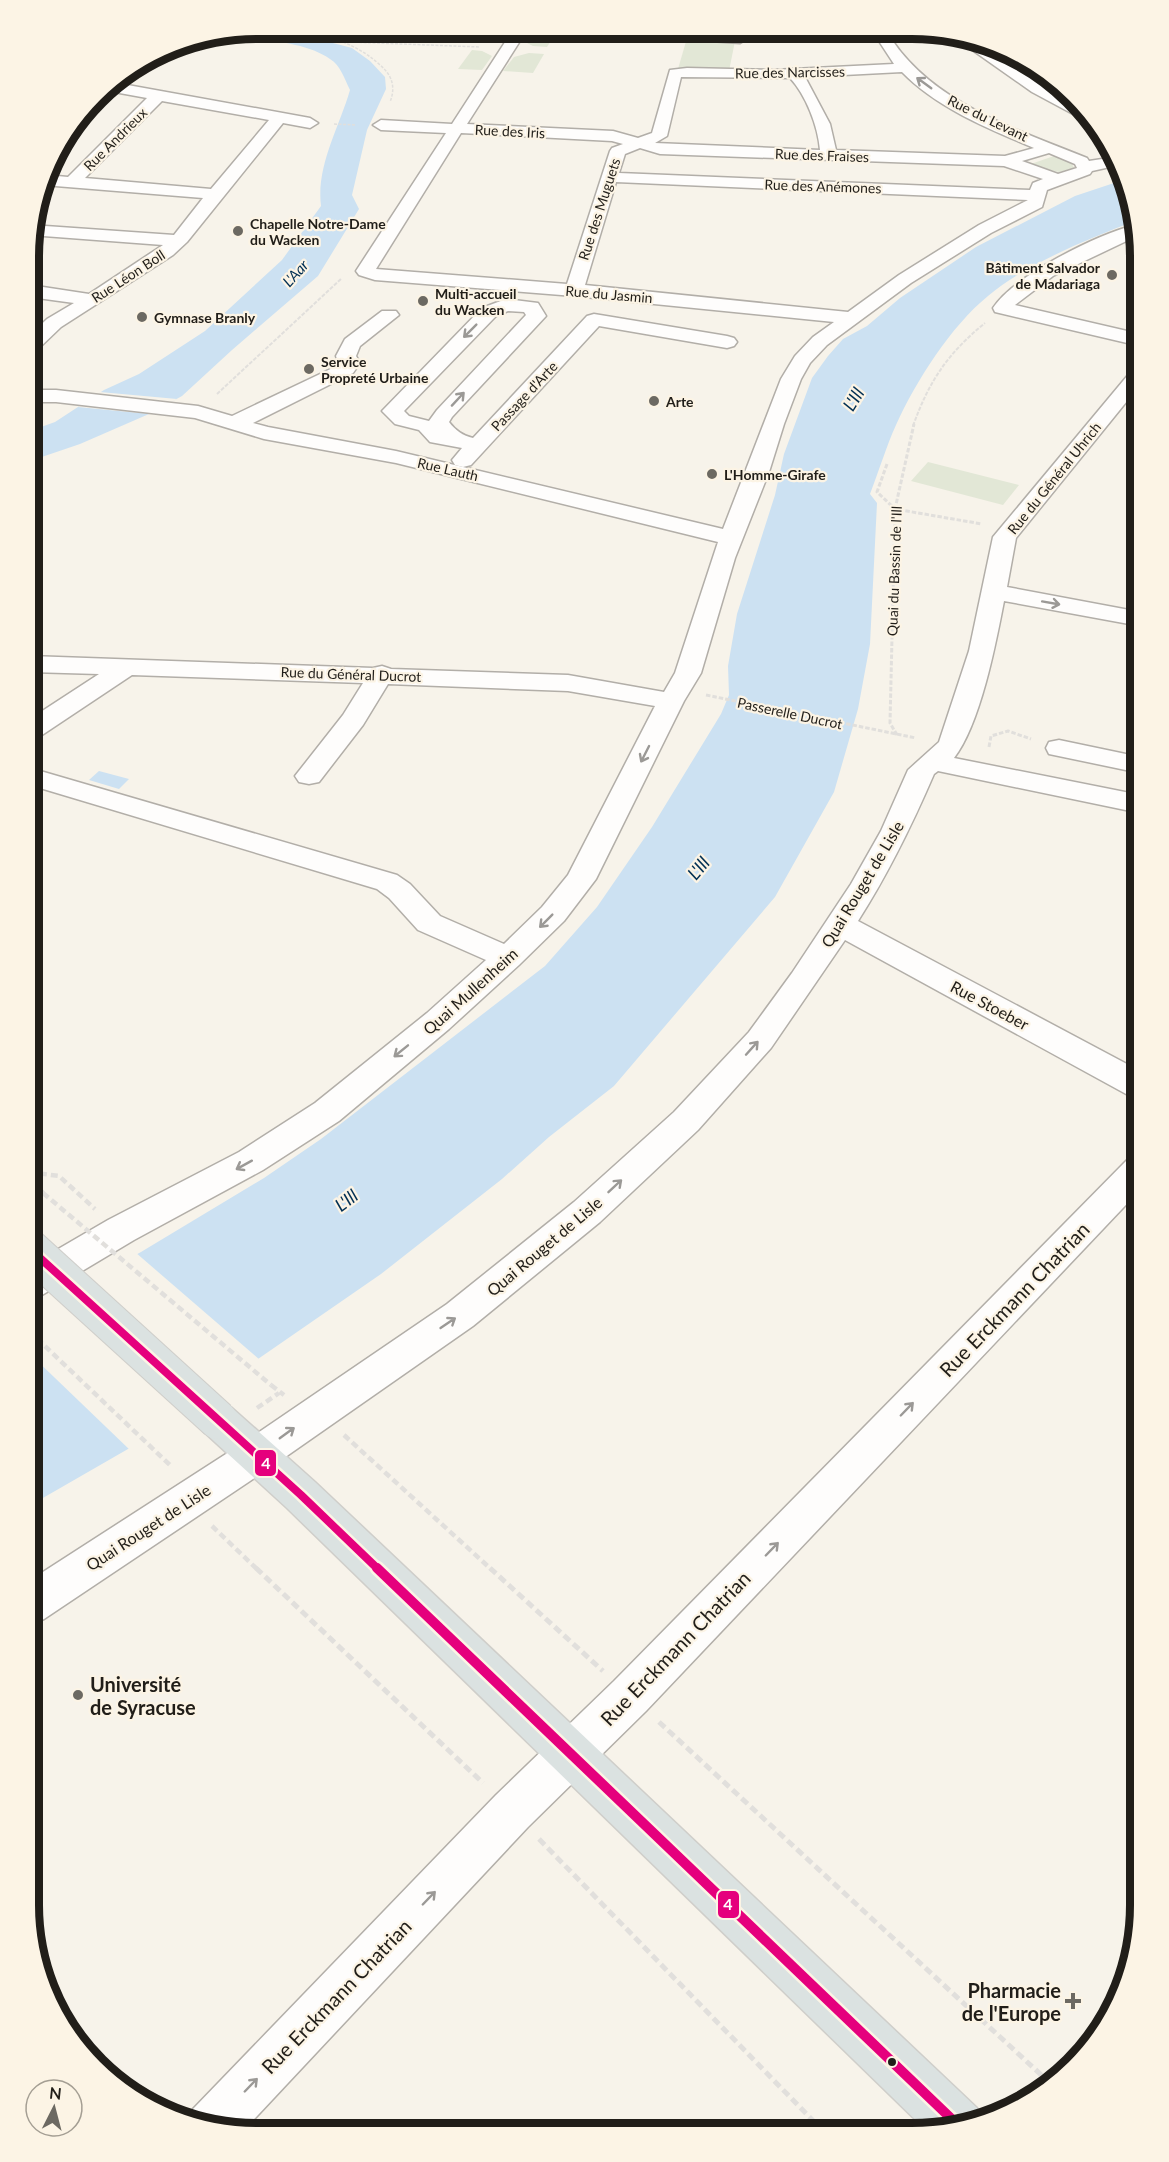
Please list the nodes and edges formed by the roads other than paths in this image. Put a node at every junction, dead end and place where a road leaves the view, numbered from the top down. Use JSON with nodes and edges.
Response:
{"nodes":[{"id":1,"x":514,"y":39,"type":"edge"},
{"id":2,"x":666,"y":39,"type":"edge"},
{"id":3,"x":883,"y":39,"type":"edge"},
{"id":4,"x":738,"y":51,"type":"edge"},
{"id":5,"x":984,"y":52,"type":"edge"},
{"id":6,"x":904,"y":68,"type":"junction"},
{"id":7,"x":675,"y":73,"type":"joint"},
{"id":8,"x":793,"y":73,"type":"junction"},
{"id":9,"x":119,"y":88,"type":"edge"},
{"id":10,"x":158,"y":96,"type":"junction"},
{"id":11,"x":1069,"y":106,"type":"edge"},
{"id":12,"x":278,"y":119,"type":"junction"},
{"id":13,"x":310,"y":123,"type":"dead end"},
{"id":14,"x":381,"y":125,"type":"road end"},
{"id":15,"x":456,"y":129,"type":"junction"},
{"id":16,"x":640,"y":143,"type":"junction"},
{"id":17,"x":1050,"y":148,"type":"junction"},
{"id":18,"x":828,"y":155,"type":"junction"},
{"id":19,"x":1106,"y":160,"type":"edge"},
{"id":20,"x":1006,"y":161,"type":"junction"},
{"id":21,"x":1109,"y":164,"type":"edge"},
{"id":22,"x":1090,"y":167,"type":"junction"},
{"id":23,"x":608,"y":177,"type":"junction"},
{"id":24,"x":1058,"y":179,"type":"junction"},
{"id":25,"x":53,"y":181,"type":"edge"},
{"id":26,"x":72,"y":182,"type":"junction"},
{"id":27,"x":215,"y":194,"type":"junction"},
{"id":28,"x":1038,"y":195,"type":"junction"},
{"id":29,"x":41,"y":231,"type":"edge"},
{"id":30,"x":1129,"y":234,"type":"edge"},
{"id":31,"x":178,"y":242,"type":"junction"},
{"id":32,"x":574,"y":290,"type":"junction"},
{"id":33,"x":39,"y":293,"type":"edge"},
{"id":34,"x":91,"y":300,"type":"junction"},
{"id":35,"x":389,"y":315,"type":"dead end"},
{"id":36,"x":854,"y":318,"type":"junction"},
{"id":37,"x":39,"y":320,"type":"edge"},
{"id":38,"x":54,"y":323,"type":"junction"},
{"id":39,"x":39,"y":337,"type":"edge"},
{"id":40,"x":1130,"y":338,"type":"edge"},
{"id":41,"x":727,"y":342,"type":"dead end"},
{"id":42,"x":1130,"y":386,"type":"edge"},
{"id":43,"x":39,"y":396,"type":"edge"},
{"id":44,"x":235,"y":423,"type":"junction"},
{"id":45,"x":468,"y":443,"type":"junction"},
{"id":46,"x":453,"y":470,"type":"junction"},
{"id":47,"x":732,"y":538,"type":"junction"},
{"id":48,"x":994,"y":592,"type":"junction"},
{"id":49,"x":1130,"y":617,"type":"edge"},
{"id":50,"x":39,"y":664,"type":"edge"},
{"id":51,"x":127,"y":667,"type":"junction"},
{"id":52,"x":382,"y":675,"type":"junction"},
{"id":53,"x":671,"y":701,"type":"junction"},
{"id":54,"x":39,"y":725,"type":"edge"},
{"id":55,"x":1059,"y":748,"type":"road end"},
{"id":56,"x":934,"y":762,"type":"junction"},
{"id":57,"x":1130,"y":763,"type":"edge"},
{"id":58,"x":309,"y":776,"type":"dead end"},
{"id":59,"x":39,"y":779,"type":"edge"},
{"id":60,"x":1130,"y":802,"type":"edge"},
{"id":61,"x":840,"y":924,"type":"junction"},
{"id":62,"x":508,"y":958,"type":"junction"},
{"id":63,"x":1130,"y":1081,"type":"edge"},
{"id":64,"x":1130,"y":1178,"type":"edge"},
{"id":65,"x":39,"y":1257,"type":"edge"},
{"id":66,"x":39,"y":1278,"type":"edge"},
{"id":67,"x":257,"y":1455,"type":"junction"},
{"id":68,"x":39,"y":1598,"type":"edge"},
{"id":69,"x":572,"y":1753,"type":"junction"},
{"id":70,"x":218,"y":2119,"type":"edge"},
{"id":71,"x":952,"y":2119,"type":"edge"}],
"edges":[{"from":1,"to":15,"type":"street"},
{"from":2,"to":4,"type":"street"},
{"from":3,"to":6,"type":"street","name":"Rue du Levant"},
{"from":4,"to":7,"type":"street","name":"Rue des Narcisses"},
{"from":4,"to":8,"type":"street","name":"Rue des Narcisses"},
{"from":5,"to":11,"type":"street"},
{"from":6,"to":8,"type":"street","name":"Rue des Narcisses"},
{"from":17,"to":6,"type":"street","name":"Rue du Levant","one_way":true},
{"from":7,"to":16,"type":"street","name":"Rue des Muguets"},
{"from":8,"to":18,"type":"street"},
{"from":9,"to":10,"type":"street"},
{"from":10,"to":12,"type":"street"},
{"from":10,"to":26,"type":"street","name":"Rue Andrieux"},
{"from":12,"to":13,"type":"street"},
{"from":12,"to":27,"type":"street","name":"Rue Léon Boll"},
{"from":14,"to":15,"type":"street","name":"Rue des Iris"},
{"from":15,"to":16,"type":"street","name":"Rue des Iris"},
{"from":15,"to":32,"type":"street","name":"Rue du Jasmin"},
{"from":16,"to":18,"type":"street","name":"Rue des Fraises"},
{"from":16,"to":23,"type":"street","name":"Rue des Muguets"},
{"from":17,"to":20,"type":"street"},
{"from":17,"to":22,"type":"street","name":"Rue du Levant"},
{"from":18,"to":20,"type":"street","name":"Rue des Fraises"},
{"from":19,"to":22,"type":"street"},
{"from":20,"to":24,"type":"street"},
{"from":21,"to":22,"type":"street"},
{"from":22,"to":24,"type":"street"},
{"from":23,"to":28,"type":"street","name":"Rue des Anémones"},
{"from":23,"to":32,"type":"street","name":"Rue des Muguets"},
{"from":24,"to":28,"type":"street","name":"Quai Mullenheim"},
{"from":25,"to":26,"type":"street"},
{"from":26,"to":27,"type":"street"},
{"from":27,"to":31,"type":"street","name":"Rue Léon Boll"},
{"from":28,"to":36,"type":"street","name":"Quai Mullenheim"},
{"from":29,"to":31,"type":"street"},
{"from":30,"to":40,"type":"street"},
{"from":31,"to":34,"type":"street","name":"Rue Léon Boll"},
{"from":32,"to":36,"type":"street","name":"Rue du Jasmin"},
{"from":33,"to":34,"type":"street"},
{"from":34,"to":38,"type":"street","name":"Rue Léon Boll"},
{"from":35,"to":44,"type":"street"},
{"from":36,"to":47,"type":"street","name":"Quai Mullenheim"},
{"from":37,"to":38,"type":"street"},
{"from":38,"to":39,"type":"street","name":"Rue Léon Boll"},
{"from":41,"to":45,"type":"street","name":"Passage d'Arte"},
{"from":42,"to":48,"type":"street","name":"Rue du Général Uhrich"},
{"from":43,"to":44,"type":"street","name":"Rue Lauth"},
{"from":44,"to":46,"type":"street","name":"Rue Lauth"},
{"from":45,"to":45,"type":"street","one_way":true},
{"from":45,"to":46,"type":"street","name":"Passage d'Arte"},
{"from":46,"to":47,"type":"street","name":"Rue Lauth"},
{"from":47,"to":53,"type":"street","name":"Quai Mullenheim"},
{"from":48,"to":49,"type":"street","one_way":true},
{"from":48,"to":56,"type":"street","name":"Rue du Général Uhrich"},
{"from":50,"to":51,"type":"street","name":"Rue du Général Ducrot"},
{"from":51,"to":52,"type":"street","name":"Rue du Général Ducrot"},
{"from":51,"to":54,"type":"street"},
{"from":52,"to":53,"type":"street","name":"Rue du Général Ducrot"},
{"from":52,"to":58,"type":"street"},
{"from":53,"to":62,"type":"street","name":"Quai Mullenheim","one_way":true},
{"from":55,"to":57,"type":"street"},
{"from":56,"to":60,"type":"street"},
{"from":56,"to":61,"type":"street","name":"Quai Rouget de Lisle"},
{"from":59,"to":62,"type":"street"},
{"from":61,"to":63,"type":"street","name":"Rue Stoeber"},
{"from":67,"to":61,"type":"street","name":"Quai Rouget de Lisle","one_way":true},
{"from":62,"to":66,"type":"street","name":"Quai Mullenheim","one_way":true},
{"from":69,"to":64,"type":"street","name":"Rue Erckmann Chatrian","one_way":true},
{"from":65,"to":67,"type":"main road","bridge":true},
{"from":67,"to":68,"type":"street","name":"Quai Rouget de Lisle"},
{"from":67,"to":69,"type":"main road"},
{"from":70,"to":69,"type":"street","name":"Rue Erckmann Chatrian","one_way":true},
{"from":69,"to":71,"type":"main road"}]}
